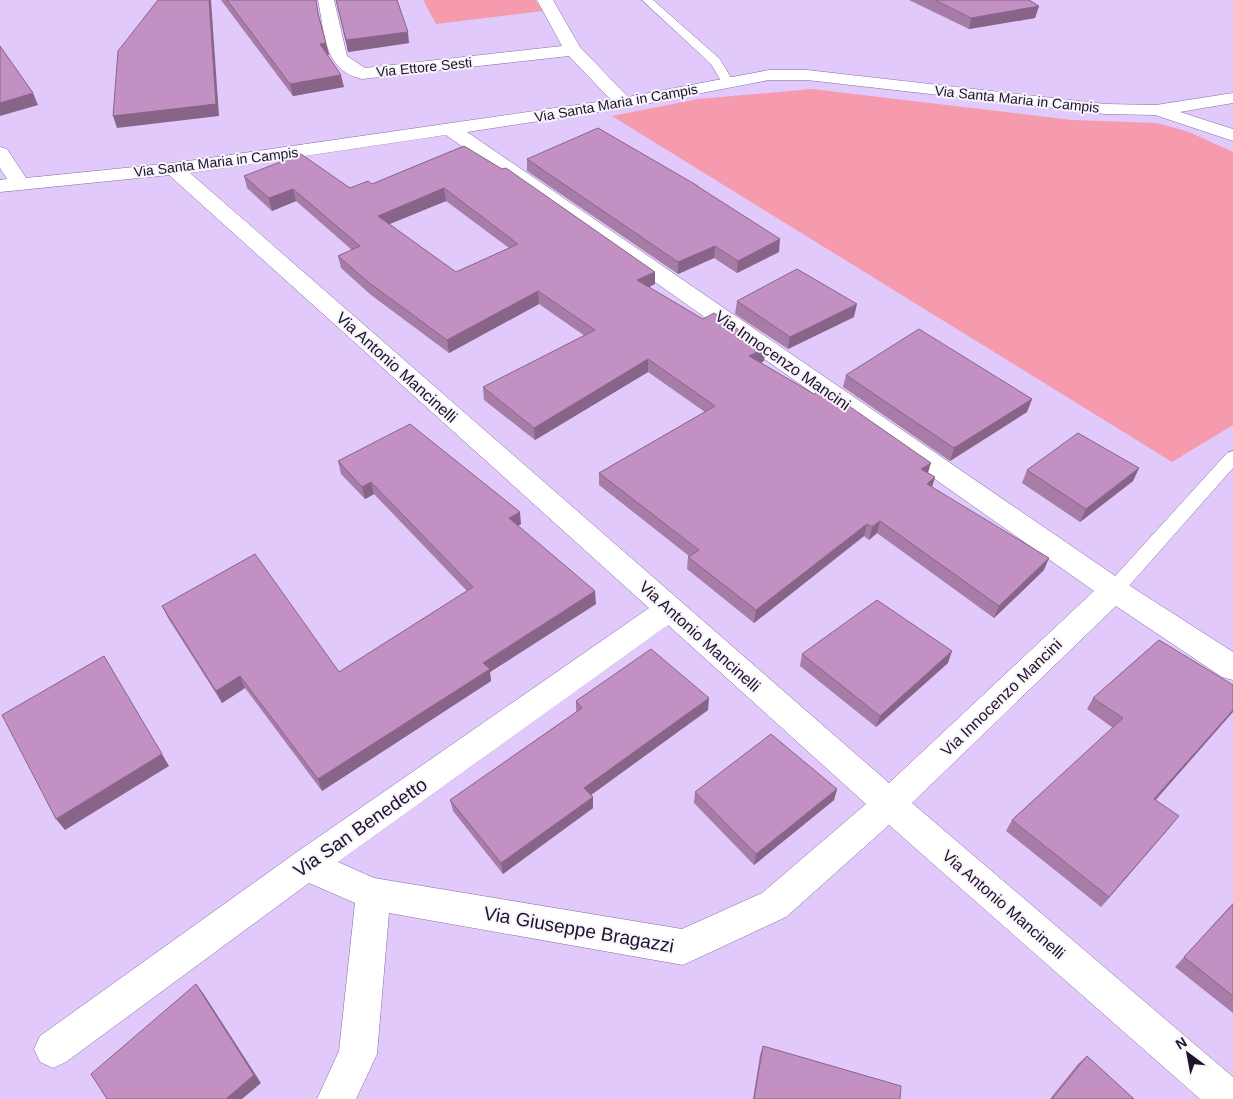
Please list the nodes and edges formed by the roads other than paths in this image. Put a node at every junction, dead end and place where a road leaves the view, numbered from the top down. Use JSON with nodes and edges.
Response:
{"nodes":[{"id":1,"x":326,"y":0,"type":"edge"},
{"id":2,"x":545,"y":0,"type":"edge"},
{"id":3,"x":647,"y":0,"type":"edge"},
{"id":4,"x":573,"y":50,"type":"junction"},
{"id":5,"x":728,"y":83,"type":"junction"},
{"id":6,"x":1233,"y":98,"type":"edge"},
{"id":7,"x":624,"y":103,"type":"junction"},
{"id":8,"x":1194,"y":105,"type":"junction"},
{"id":9,"x":1156,"y":110,"type":"junction"},
{"id":10,"x":452,"y":130,"type":"junction"},
{"id":11,"x":1233,"y":130,"type":"edge"},
{"id":12,"x":1233,"y":136,"type":"edge"},
{"id":13,"x":0,"y":153,"type":"edge"},
{"id":14,"x":174,"y":169,"type":"junction"},
{"id":15,"x":20,"y":184,"type":"junction"},
{"id":16,"x":0,"y":186,"type":"edge"},
{"id":17,"x":1233,"y":457,"type":"edge"},
{"id":18,"x":1114,"y":590,"type":"junction"},
{"id":19,"x":669,"y":608,"type":"junction"},
{"id":20,"x":1233,"y":668,"type":"edge"},
{"id":21,"x":889,"y":804,"type":"junction"},
{"id":22,"x":306,"y":865,"type":"junction"},
{"id":23,"x":373,"y":894,"type":"junction"},
{"id":24,"x":54,"y":1049,"type":"dead end"},
{"id":25,"x":336,"y":1099,"type":"edge"},
{"id":26,"x":1229,"y":1099,"type":"edge"}],
"edges":[{"from":1,"to":4,"type":"street","name":"Via Ettore Sesti"},
{"from":2,"to":4,"type":"street"},
{"from":3,"to":5,"type":"lane"},
{"from":4,"to":7,"type":"street"},
{"from":5,"to":7,"type":"street","name":"Via Santa Maria in Campis"},
{"from":5,"to":9,"type":"street","name":"Via Santa Maria in Campis"},
{"from":6,"to":8,"type":"street","name":"Via Santa Maria in Campis"},
{"from":7,"to":10,"type":"street","name":"Via Santa Maria in Campis"},
{"from":8,"to":9,"type":"street","name":"Via Santa Maria in Campis"},
{"from":8,"to":11,"type":"street"},
{"from":9,"to":12,"type":"street"},
{"from":10,"to":14,"type":"street","name":"Via Santa Maria in Campis"},
{"from":10,"to":18,"type":"street","name":"Via Innocenzo Mancini"},
{"from":13,"to":15,"type":"street"},
{"from":14,"to":15,"type":"street","name":"Via Santa Maria in Campis"},
{"from":14,"to":19,"type":"street","name":"Via Antonio Mancinelli"},
{"from":15,"to":16,"type":"street","name":"Via Santa Maria in Campis"},
{"from":17,"to":18,"type":"lane"},
{"from":18,"to":20,"type":"street","name":"Via Innocenzo Mancini"},
{"from":18,"to":21,"type":"street","name":"Via Innocenzo Mancini"},
{"from":19,"to":21,"type":"street","name":"Via Antonio Mancinelli"},
{"from":19,"to":22,"type":"street","name":"Via San Benedetto"},
{"from":21,"to":23,"type":"street","name":"Via Giuseppe Bragazzi"},
{"from":21,"to":26,"type":"street","name":"Via Antonio Mancinelli"},
{"from":22,"to":23,"type":"street","name":"Via Giuseppe Bragazzi"},
{"from":22,"to":24,"type":"street","name":"Via San Benedetto"},
{"from":23,"to":25,"type":"street"}]}
